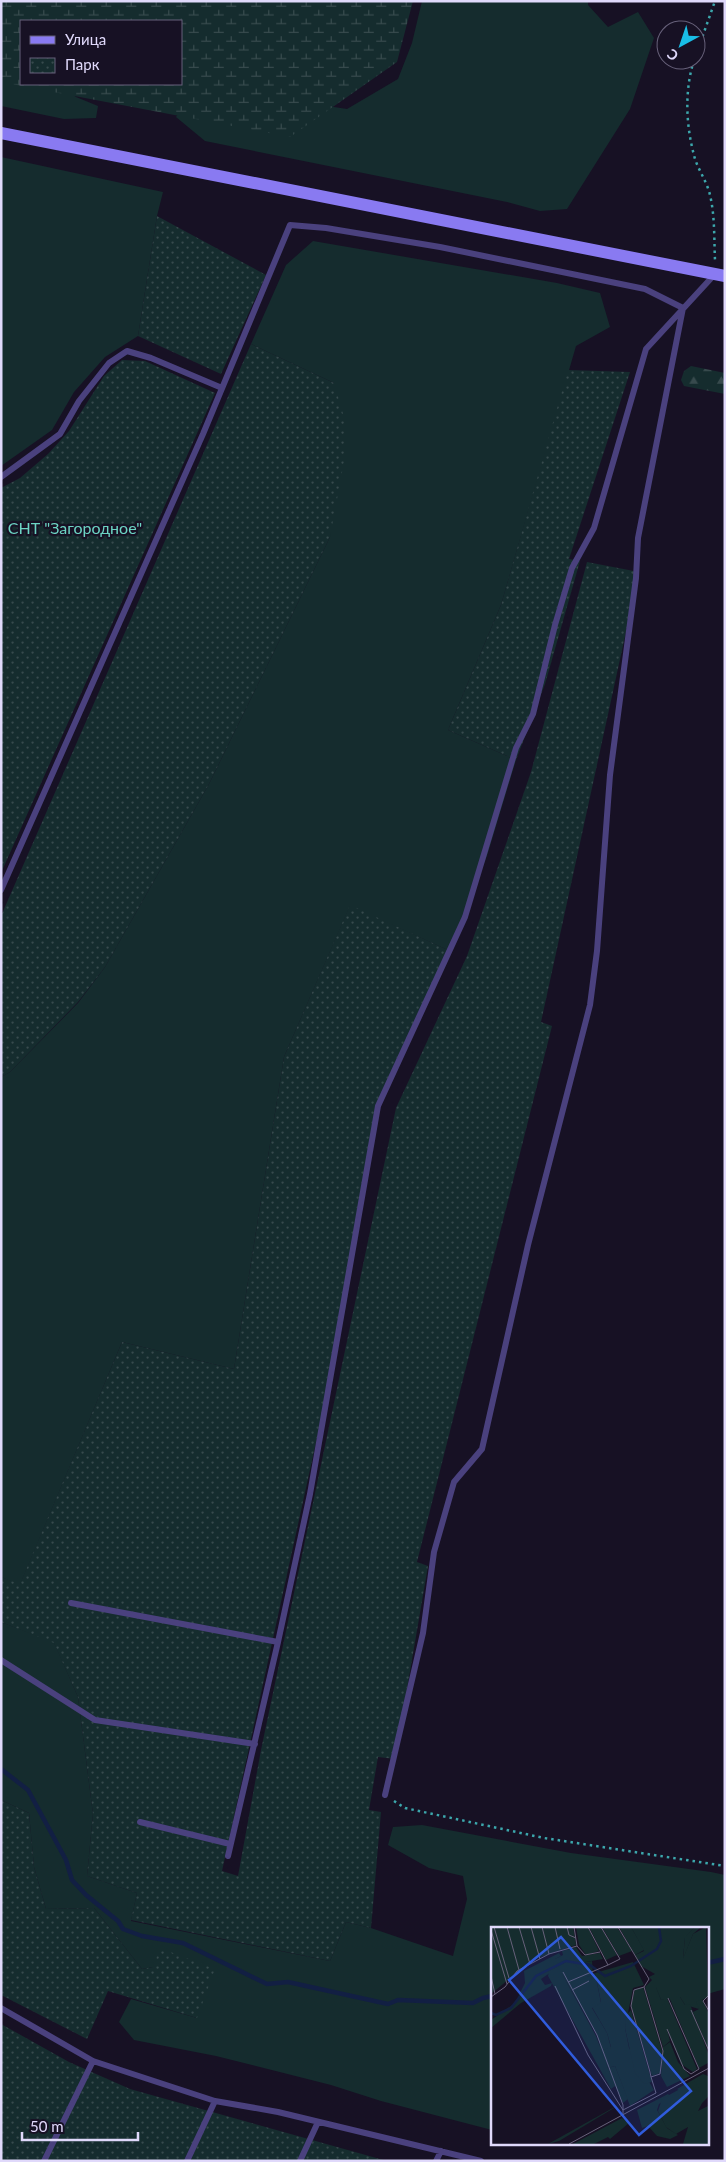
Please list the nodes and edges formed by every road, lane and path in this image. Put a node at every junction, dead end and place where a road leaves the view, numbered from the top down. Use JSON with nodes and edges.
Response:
{"nodes":[{"id":1,"x":715,"y":1,"type":"edge"},
{"id":2,"x":706,"y":27,"type":"edge"},
{"id":3,"x":691,"y":70,"type":"edge"},
{"id":4,"x":1,"y":133,"type":"edge"},
{"id":5,"x":720,"y":275,"type":"edge"},
{"id":6,"x":683,"y":308,"type":"junction"},
{"id":7,"x":222,"y":388,"type":"junction"},
{"id":8,"x":1,"y":477,"type":"edge"},
{"id":9,"x":1,"y":890,"type":"edge"},
{"id":10,"x":71,"y":1603,"type":"dead end"},
{"id":11,"x":278,"y":1642,"type":"junction"},
{"id":12,"x":1,"y":1660,"type":"edge"},
{"id":13,"x":255,"y":1744,"type":"junction"},
{"id":14,"x":385,"y":1795,"type":"joint"},
{"id":15,"x":140,"y":1822,"type":"dead end"},
{"id":16,"x":230,"y":1844,"type":"junction"},
{"id":17,"x":228,"y":1856,"type":"dead end"},
{"id":18,"x":725,"y":1866,"type":"edge"},
{"id":19,"x":1,"y":2008,"type":"edge"},
{"id":20,"x":94,"y":2061,"type":"junction"},
{"id":21,"x":215,"y":2101,"type":"junction"},
{"id":22,"x":318,"y":2122,"type":"junction"},
{"id":23,"x":441,"y":2151,"type":"junction"},
{"id":24,"x":44,"y":2161,"type":"edge"},
{"id":25,"x":187,"y":2161,"type":"edge"},
{"id":26,"x":300,"y":2161,"type":"edge"},
{"id":27,"x":436,"y":2161,"type":"edge"},
{"id":28,"x":481,"y":2161,"type":"edge"}],
"edges":[{"from":1,"to":2,"type":"path"},
{"from":3,"to":5,"type":"path"},
{"from":4,"to":5,"type":"main road"},
{"from":5,"to":6,"type":"lane"},
{"from":6,"to":7,"type":"lane"},
{"from":6,"to":11,"type":"lane"},
{"from":6,"to":14,"type":"lane"},
{"from":7,"to":8,"type":"lane"},
{"from":7,"to":9,"type":"lane"},
{"from":10,"to":11,"type":"lane"},
{"from":11,"to":13,"type":"lane"},
{"from":12,"to":13,"type":"lane"},
{"from":13,"to":16,"type":"lane"},
{"from":14,"to":18,"type":"path"},
{"from":15,"to":16,"type":"lane"},
{"from":16,"to":17,"type":"lane"},
{"from":19,"to":20,"type":"lane"},
{"from":20,"to":21,"type":"lane"},
{"from":20,"to":24,"type":"lane"},
{"from":21,"to":22,"type":"lane"},
{"from":21,"to":25,"type":"lane"},
{"from":22,"to":23,"type":"lane"},
{"from":22,"to":26,"type":"lane"},
{"from":23,"to":27,"type":"lane"},
{"from":23,"to":28,"type":"lane"}]}
